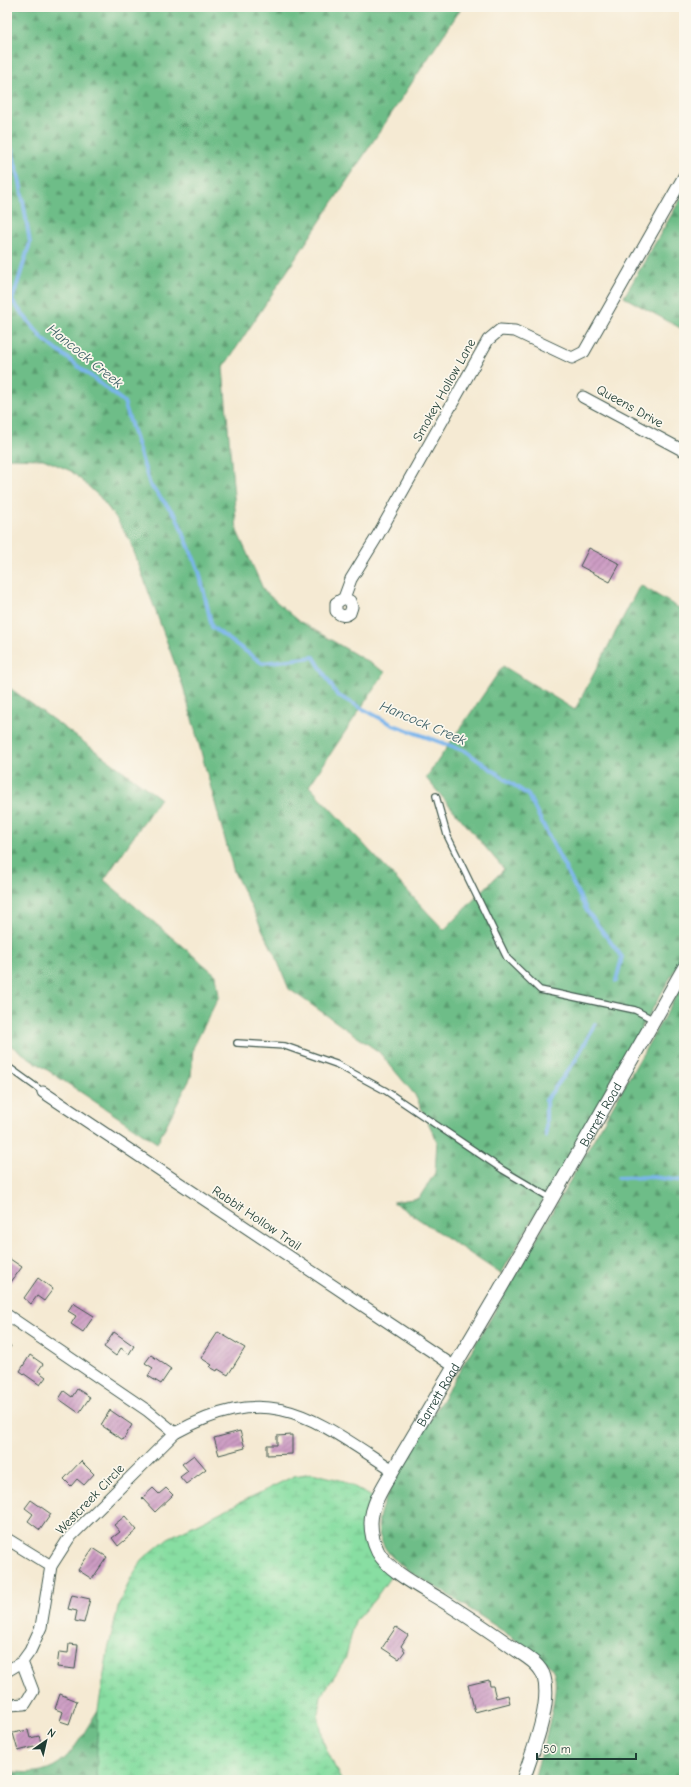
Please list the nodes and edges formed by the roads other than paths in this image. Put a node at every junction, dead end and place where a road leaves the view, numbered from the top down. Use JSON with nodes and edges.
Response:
{"nodes":[{"id":1,"x":684,"y":176,"type":"edge"},
{"id":2,"x":584,"y":397,"type":"dead end"},
{"id":3,"x":684,"y":451,"type":"edge"},
{"id":4,"x":344,"y":598,"type":"dead end"},
{"id":5,"x":436,"y":796,"type":"dead end"},
{"id":6,"x":684,"y":968,"type":"edge"},
{"id":7,"x":654,"y":1020,"type":"junction"},
{"id":8,"x":237,"y":1044,"type":"dead end"},
{"id":9,"x":7,"y":1066,"type":"edge"},
{"id":10,"x":43,"y":1092,"type":"joint"},
{"id":11,"x":552,"y":1199,"type":"junction"},
{"id":12,"x":7,"y":1315,"type":"edge"},
{"id":13,"x":455,"y":1367,"type":"junction"},
{"id":14,"x":175,"y":1433,"type":"junction"},
{"id":15,"x":393,"y":1470,"type":"junction"},
{"id":16,"x":7,"y":1539,"type":"edge"},
{"id":17,"x":51,"y":1566,"type":"junction"},
{"id":18,"x":22,"y":1662,"type":"junction"},
{"id":19,"x":7,"y":1671,"type":"edge"},
{"id":20,"x":7,"y":1704,"type":"edge"},
{"id":21,"x":523,"y":1780,"type":"edge"}],
"edges":[{"from":1,"to":4,"type":"street","name":"Smokey Hollow Lane"},
{"from":2,"to":3,"type":"street","name":"Queens Drive"},
{"from":5,"to":7,"type":"lane"},
{"from":6,"to":7,"type":"street","name":"Barrett Road"},
{"from":7,"to":11,"type":"street","name":"Barrett Road"},
{"from":8,"to":11,"type":"lane"},
{"from":9,"to":10,"type":"lane"},
{"from":10,"to":13,"type":"street","name":"Rabbit Hollow Trail"},
{"from":11,"to":13,"type":"street","name":"Barrett Road"},
{"from":12,"to":14,"type":"street"},
{"from":13,"to":15,"type":"street","name":"Barrett Road"},
{"from":14,"to":15,"type":"street","name":"Westcreek Circle"},
{"from":14,"to":17,"type":"street","name":"Westcreek Circle"},
{"from":15,"to":21,"type":"street","name":"Barrett Road"},
{"from":16,"to":17,"type":"street"},
{"from":17,"to":18,"type":"street","name":"Westcreek Circle"},
{"from":18,"to":19,"type":"street","name":"Westcreek Circle"},
{"from":18,"to":20,"type":"street"}]}
